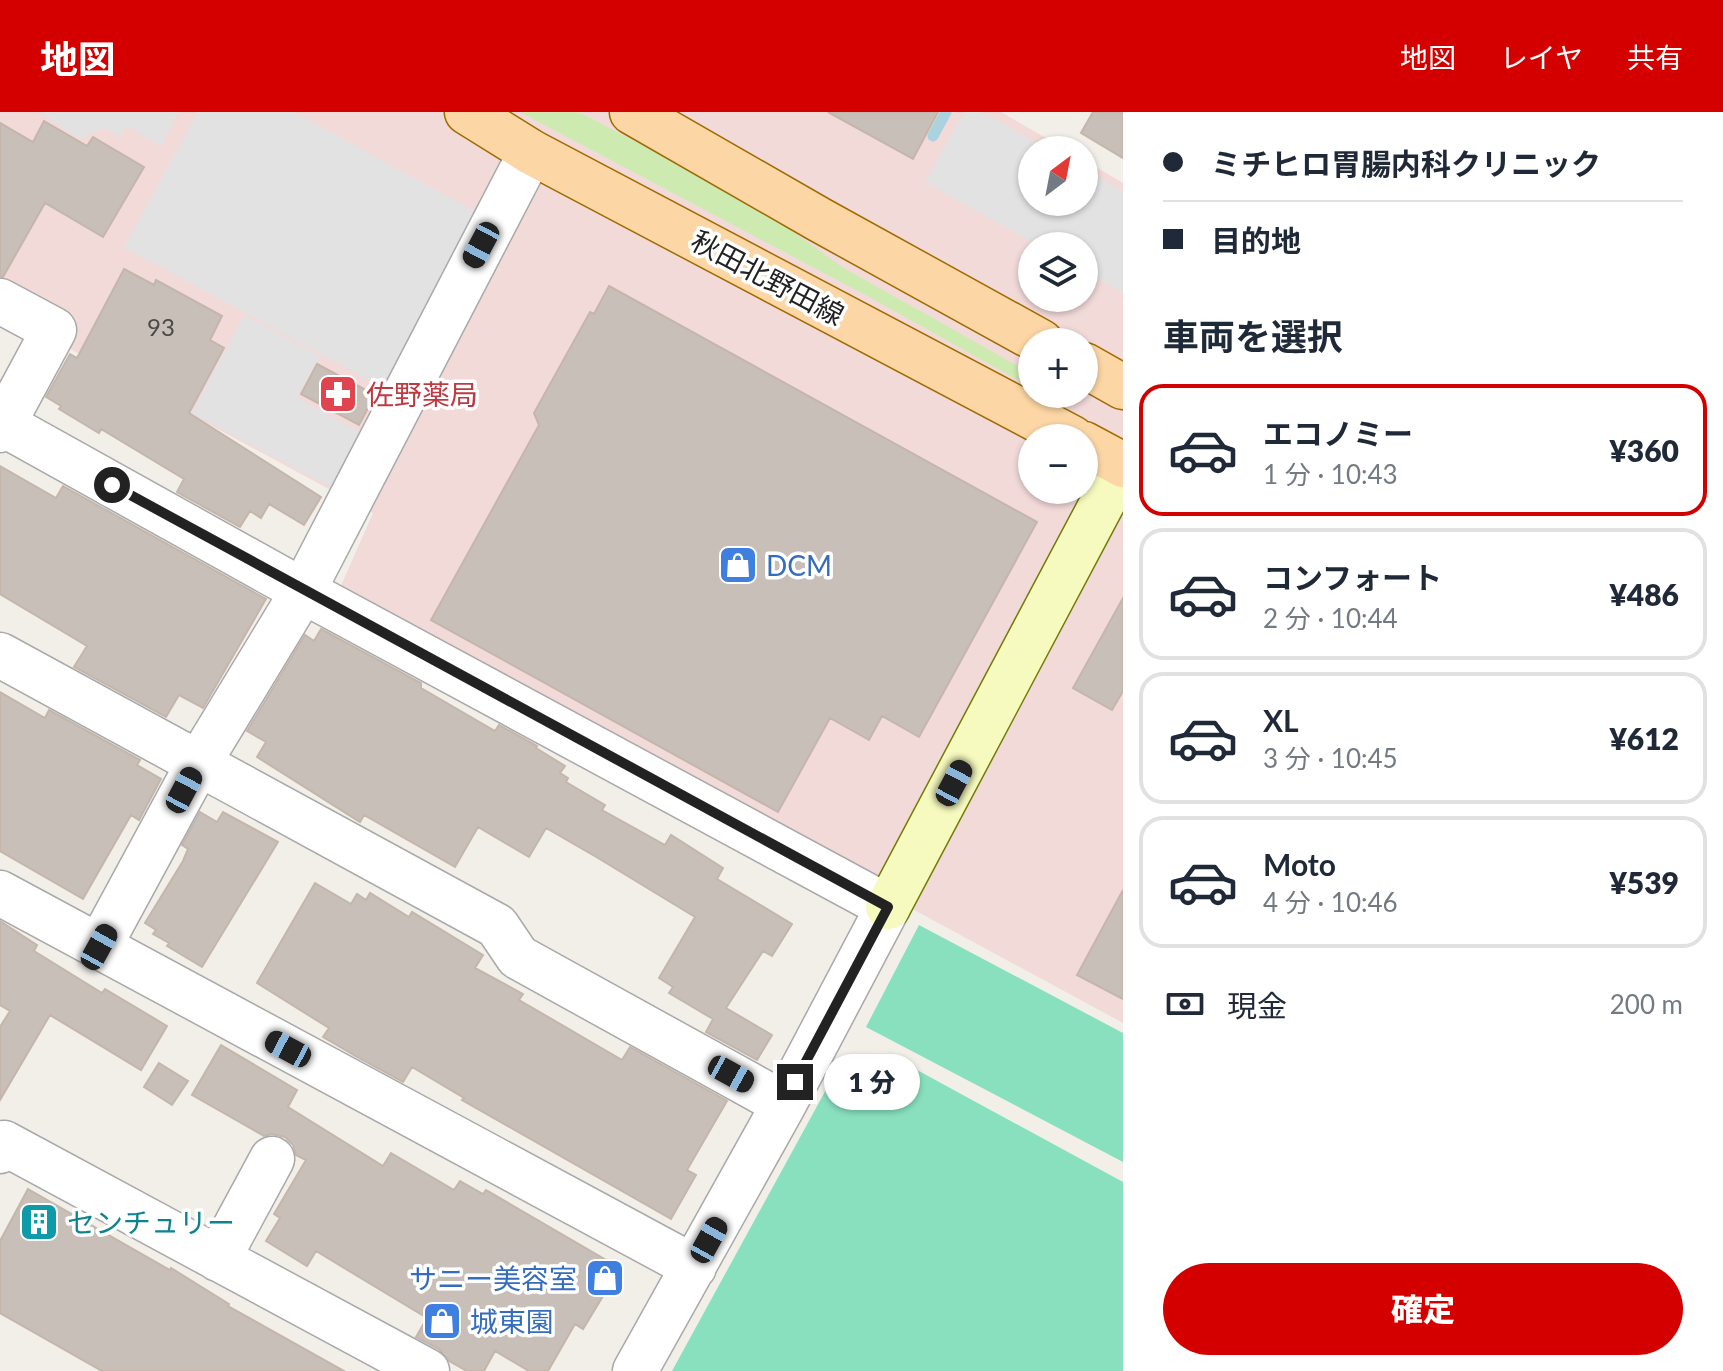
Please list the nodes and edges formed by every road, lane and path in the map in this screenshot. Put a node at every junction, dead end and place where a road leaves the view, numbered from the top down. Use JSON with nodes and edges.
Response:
{"nodes":[{"id":1,"x":467,"y":112,"type":"edge"},
{"id":2,"x":632,"y":112,"type":"edge"},
{"id":3,"x":531,"y":152,"type":"junction"},
{"id":4,"x":0,"y":301,"type":"edge"},
{"id":5,"x":1018,"y":329,"type":"edge"},
{"id":6,"x":1098,"y":373,"type":"edge"},
{"id":7,"x":1123,"y":387,"type":"edge"},
{"id":8,"x":1046,"y":424,"type":"edge"},
{"id":9,"x":2,"y":427,"type":"edge"},
{"id":10,"x":1098,"y":452,"type":"edge"},
{"id":11,"x":1123,"y":465,"type":"edge"},
{"id":12,"x":303,"y":591,"type":"junction"},
{"id":13,"x":0,"y":655,"type":"edge"},
{"id":14,"x":198,"y":764,"type":"junction"},
{"id":15,"x":0,"y":893,"type":"edge"},
{"id":16,"x":888,"y":907,"type":"junction"},
{"id":17,"x":99,"y":947,"type":"junction"},
{"id":18,"x":784,"y":1104,"type":"junction"},
{"id":19,"x":0,"y":1151,"type":"edge"},
{"id":20,"x":272,"y":1159,"type":"dead end"},
{"id":21,"x":218,"y":1259,"type":"junction"},
{"id":22,"x":694,"y":1267,"type":"junction"},
{"id":23,"x":427,"y":1371,"type":"edge"},
{"id":24,"x":635,"y":1371,"type":"edge"}],
"edges":[{"from":1,"to":3,"type":"main road","name":"秋田北野田線"},
{"from":2,"to":5,"type":"main road"},
{"from":3,"to":8,"type":"main road","name":"秋田北野田線"},
{"from":3,"to":12,"type":"street"},
{"from":4,"to":9,"type":"street"},
{"from":6,"to":7,"type":"main road"},
{"from":9,"to":12,"type":"street"},
{"from":10,"to":11,"type":"main road"},
{"from":11,"to":16,"type":"street"},
{"from":12,"to":14,"type":"street"},
{"from":12,"to":16,"type":"street"},
{"from":13,"to":14,"type":"street"},
{"from":14,"to":17,"type":"street"},
{"from":14,"to":18,"type":"street"},
{"from":15,"to":17,"type":"street"},
{"from":16,"to":18,"type":"street"},
{"from":17,"to":22,"type":"street"},
{"from":18,"to":22,"type":"street"},
{"from":19,"to":21,"type":"street"},
{"from":20,"to":21,"type":"street"},
{"from":21,"to":23,"type":"street"},
{"from":22,"to":24,"type":"street"}]}
